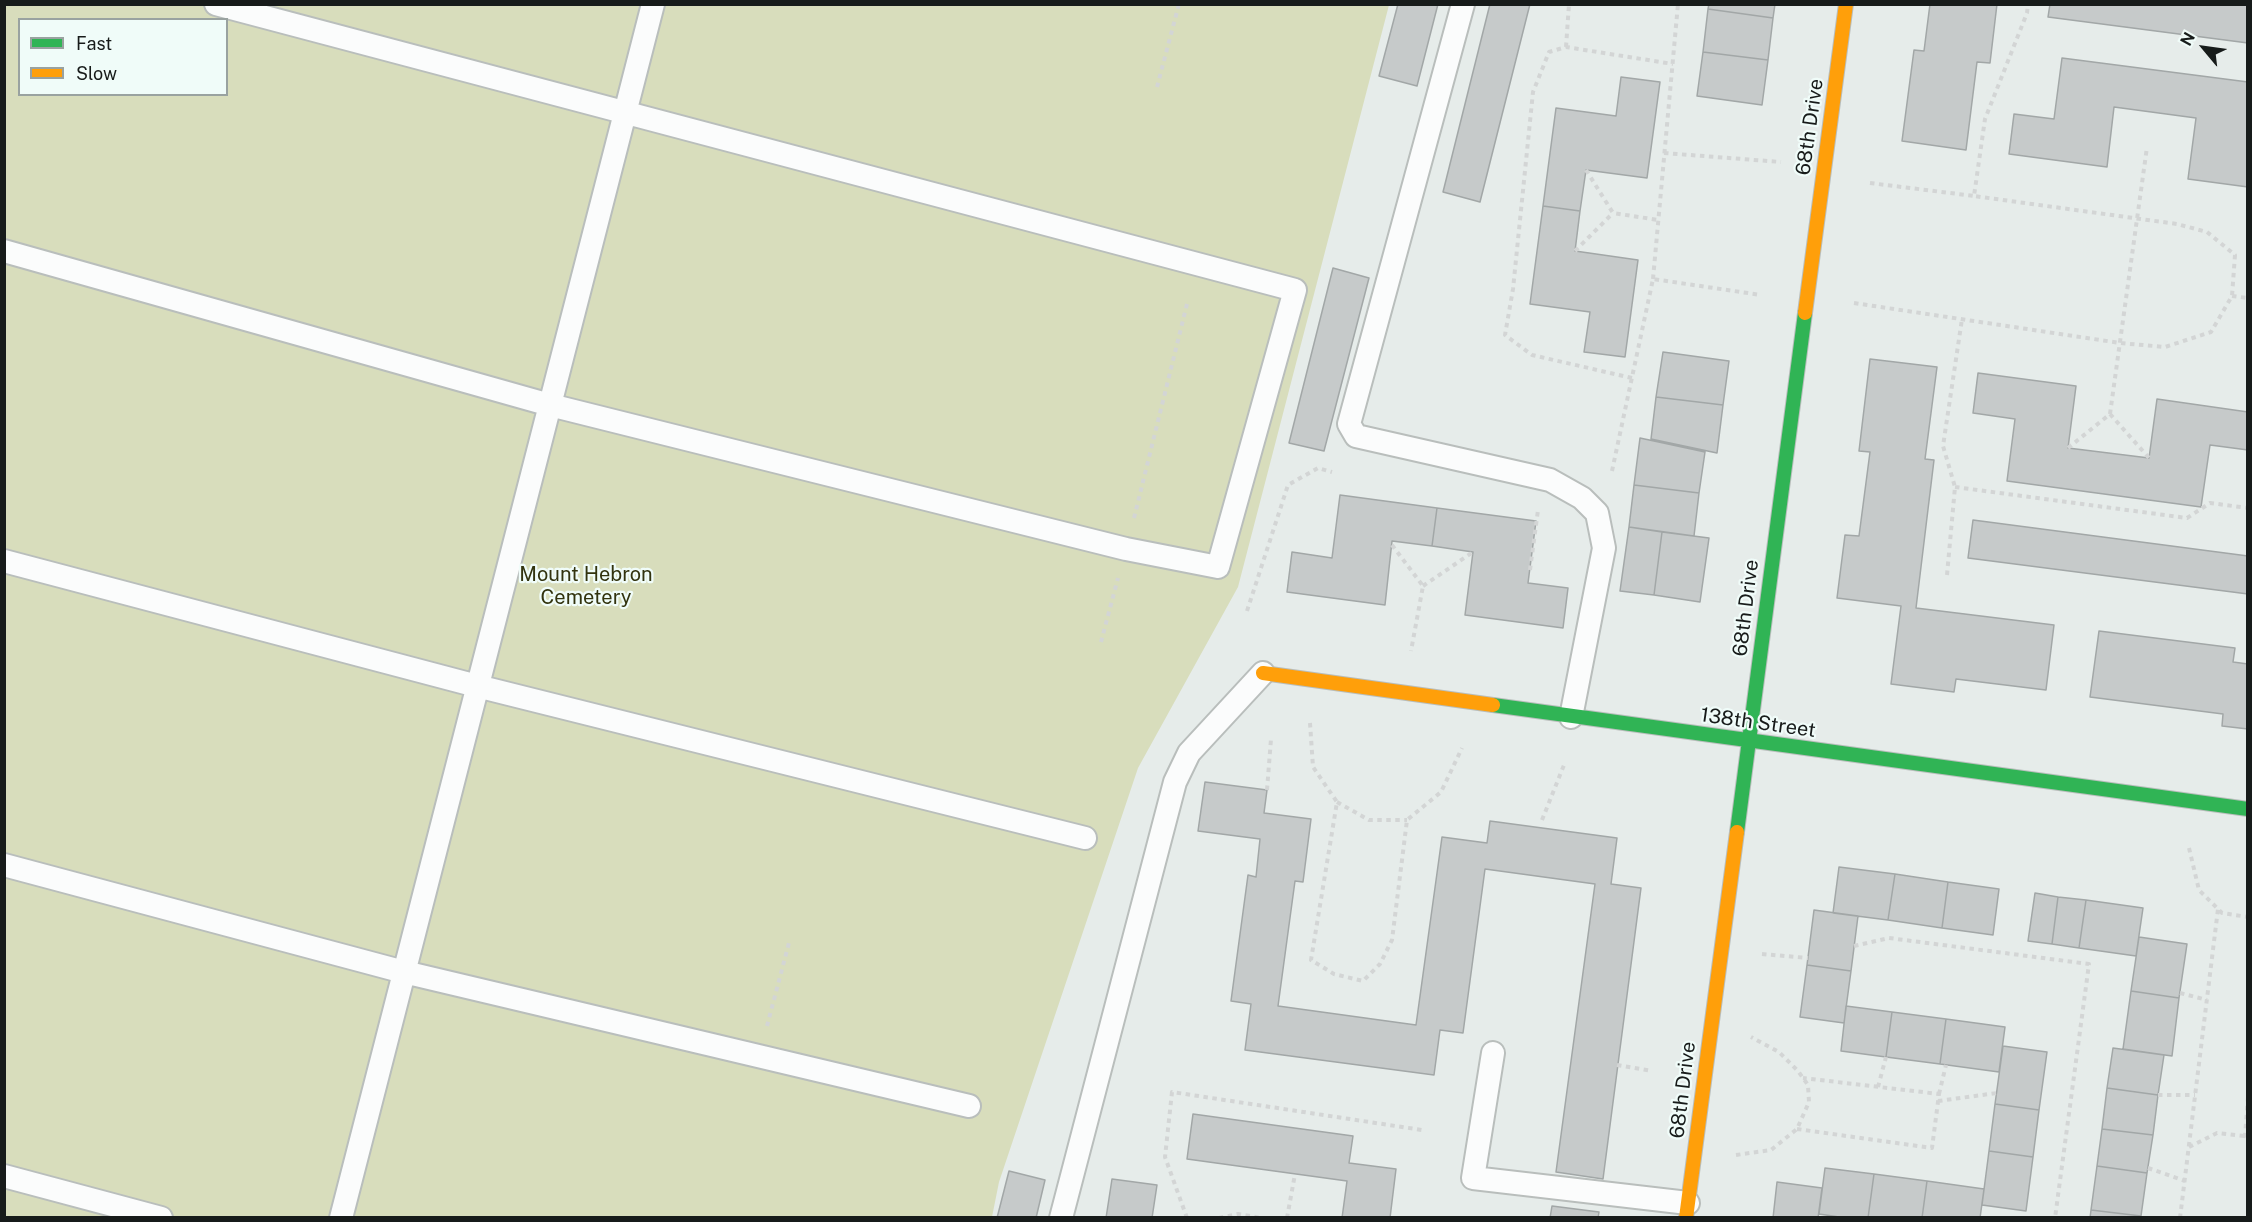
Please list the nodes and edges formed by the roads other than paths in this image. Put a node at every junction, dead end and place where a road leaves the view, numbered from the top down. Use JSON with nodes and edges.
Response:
{"nodes":[{"id":1,"x":216,"y":4,"type":"edge"},
{"id":2,"x":653,"y":4,"type":"edge"},
{"id":3,"x":1463,"y":4,"type":"edge"},
{"id":4,"x":1846,"y":4,"type":"edge"},
{"id":5,"x":625,"y":113,"type":"junction"},
{"id":6,"x":4,"y":251,"type":"edge"},
{"id":7,"x":550,"y":405,"type":"junction"},
{"id":8,"x":4,"y":561,"type":"edge"},
{"id":9,"x":1263,"y":674,"type":"joint"},
{"id":10,"x":477,"y":687,"type":"junction"},
{"id":11,"x":1571,"y":717,"type":"junction"},
{"id":12,"x":1748,"y":742,"type":"junction"},
{"id":13,"x":2247,"y":809,"type":"edge"},
{"id":14,"x":1085,"y":838,"type":"dead end"},
{"id":15,"x":4,"y":865,"type":"edge"},
{"id":16,"x":404,"y":972,"type":"junction"},
{"id":17,"x":1493,"y":1053,"type":"dead end"},
{"id":18,"x":969,"y":1106,"type":"dead end"},
{"id":19,"x":4,"y":1176,"type":"edge"},
{"id":20,"x":1687,"y":1210,"type":"edge"},
{"id":21,"x":161,"y":1218,"type":"edge"},
{"id":22,"x":341,"y":1218,"type":"edge"},
{"id":23,"x":1061,"y":1218,"type":"edge"}],
"edges":[{"from":1,"to":5,"type":"lane"},
{"from":2,"to":5,"type":"lane"},
{"from":3,"to":11,"type":"lane"},
{"from":4,"to":12,"type":"street","name":"68th Drive"},
{"from":5,"to":7,"type":"lane"},
{"from":5,"to":7,"type":"lane"},
{"from":6,"to":7,"type":"lane"},
{"from":7,"to":10,"type":"lane"},
{"from":8,"to":10,"type":"lane"},
{"from":9,"to":11,"type":"street","name":"138th Street"},
{"from":9,"to":23,"type":"lane"},
{"from":10,"to":14,"type":"lane"},
{"from":10,"to":16,"type":"lane"},
{"from":11,"to":12,"type":"street","name":"138th Street"},
{"from":12,"to":13,"type":"street","name":"138th Street"},
{"from":12,"to":20,"type":"street","name":"68th Drive"},
{"from":15,"to":16,"type":"lane"},
{"from":16,"to":18,"type":"lane"},
{"from":16,"to":22,"type":"lane"},
{"from":17,"to":20,"type":"lane"},
{"from":19,"to":21,"type":"lane"}]}
